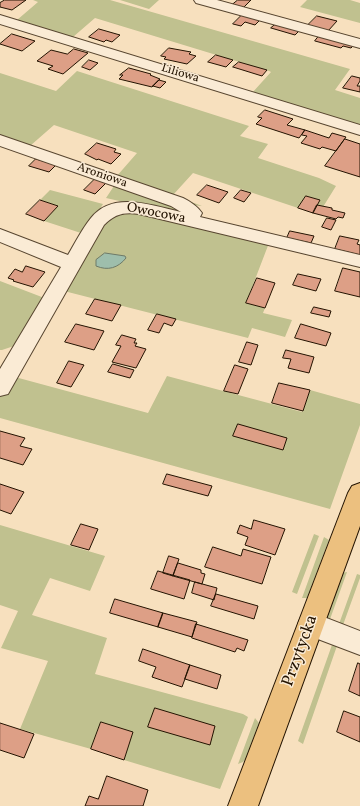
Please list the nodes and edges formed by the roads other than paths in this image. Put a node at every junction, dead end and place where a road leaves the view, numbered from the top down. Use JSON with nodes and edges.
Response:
{"nodes":[{"id":1,"x":201,"y":0,"type":"edge"},
{"id":2,"x":0,"y":19,"type":"edge"},
{"id":3,"x":360,"y":44,"type":"edge"},
{"id":4,"x":360,"y":130,"type":"edge"},
{"id":5,"x":0,"y":140,"type":"edge"},
{"id":6,"x":196,"y":222,"type":"junction"},
{"id":7,"x":0,"y":235,"type":"edge"},
{"id":8,"x":360,"y":261,"type":"edge"},
{"id":9,"x":72,"y":264,"type":"junction"},
{"id":10,"x":9,"y":356,"type":"edge"},
{"id":11,"x":0,"y":388,"type":"edge"},
{"id":12,"x":359,"y":491,"type":"edge"},
{"id":13,"x":311,"y":624,"type":"junction"},
{"id":14,"x":360,"y":643,"type":"edge"},
{"id":15,"x":243,"y":806,"type":"edge"}],
"edges":[{"from":1,"to":3,"type":"street"},
{"from":2,"to":4,"type":"street","name":"Liliowa"},
{"from":5,"to":6,"type":"street","name":"Aroniowa"},
{"from":6,"to":8,"type":"street","name":"Owocowa"},
{"from":6,"to":9,"type":"street","name":"Owocowa"},
{"from":7,"to":9,"type":"street"},
{"from":9,"to":10,"type":"street","name":"Owocowa"},
{"from":10,"to":11,"type":"street","name":"Owocowa"},
{"from":12,"to":13,"type":"main road","name":"Przytycka"},
{"from":13,"to":14,"type":"street"},
{"from":13,"to":15,"type":"main road","name":"Przytycka"}]}
